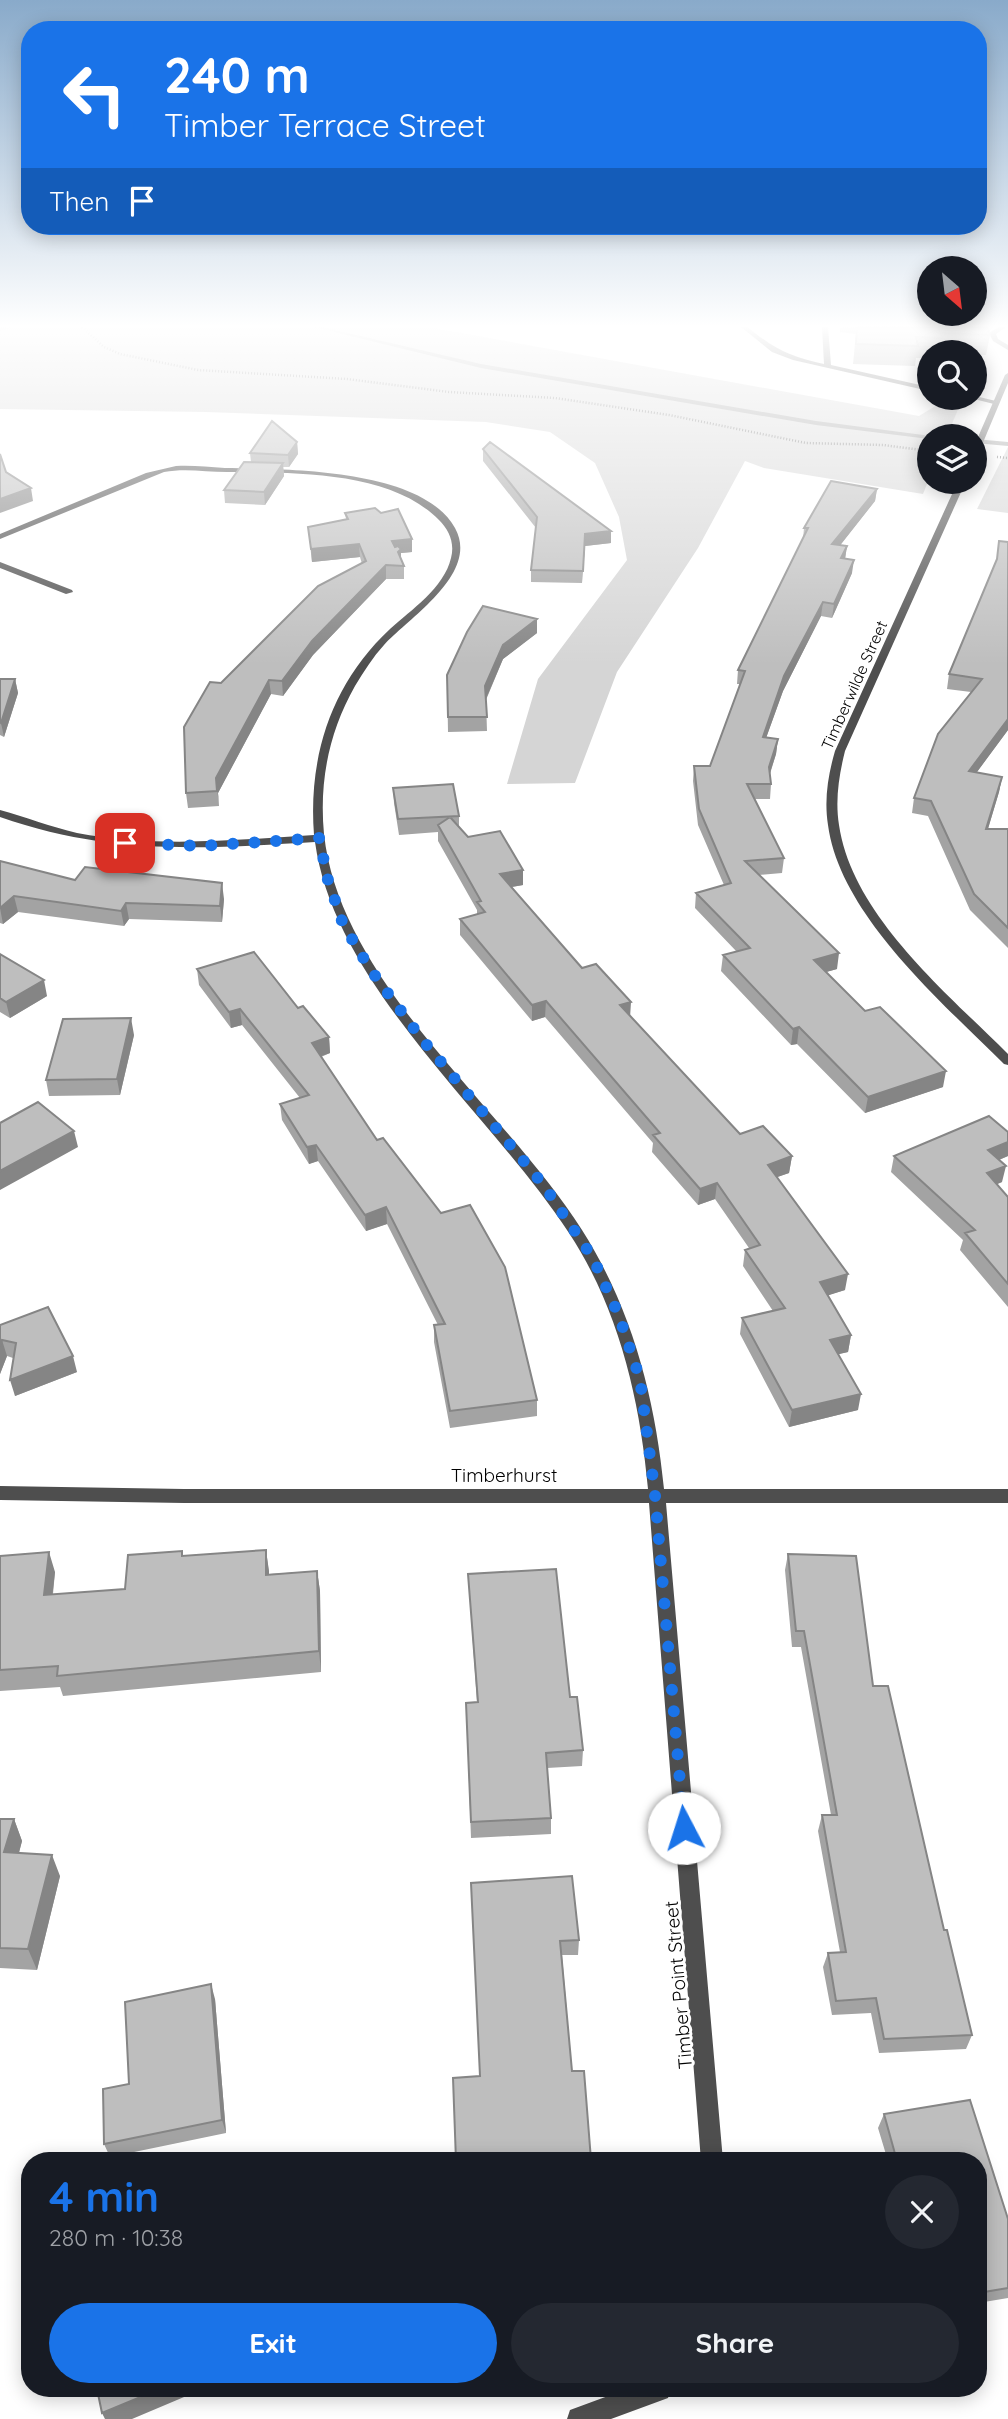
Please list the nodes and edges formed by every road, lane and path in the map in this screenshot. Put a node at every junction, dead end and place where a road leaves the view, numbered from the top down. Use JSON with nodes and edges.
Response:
{"nodes":[{"id":1,"x":791,"y":440,"type":"edge"},
{"id":2,"x":917,"y":449,"type":"edge"},
{"id":3,"x":956,"y":494,"type":"edge"},
{"id":4,"x":0,"y":537,"type":"edge"},
{"id":5,"x":0,"y":565,"type":"edge"},
{"id":6,"x":69,"y":592,"type":"dead end"},
{"id":7,"x":0,"y":813,"type":"edge"},
{"id":8,"x":320,"y":838,"type":"junction"},
{"id":9,"x":1008,"y":1061,"type":"edge"},
{"id":10,"x":0,"y":1493,"type":"edge"},
{"id":11,"x":655,"y":1495,"type":"junction"},
{"id":12,"x":1008,"y":1496,"type":"edge"},
{"id":13,"x":711,"y":2152,"type":"edge"},
{"id":14,"x":638,"y":2397,"type":"edge"},
{"id":15,"x":579,"y":2419,"type":"edge"}],
"edges":[{"from":1,"to":2,"type":"path"},
{"from":3,"to":9,"type":"street","name":"Timberwilde Street"},
{"from":4,"to":8,"type":"street","name":"Timber Point Street"},
{"from":5,"to":6,"type":"street"},
{"from":7,"to":8,"type":"street"},
{"from":8,"to":11,"type":"street","name":"Timber Point Street"},
{"from":10,"to":11,"type":"street","name":"Timberhurst"},
{"from":11,"to":12,"type":"street","name":"Timberhurst"},
{"from":11,"to":13,"type":"street","name":"Timber Point Street"},
{"from":14,"to":15,"type":"street"}]}
